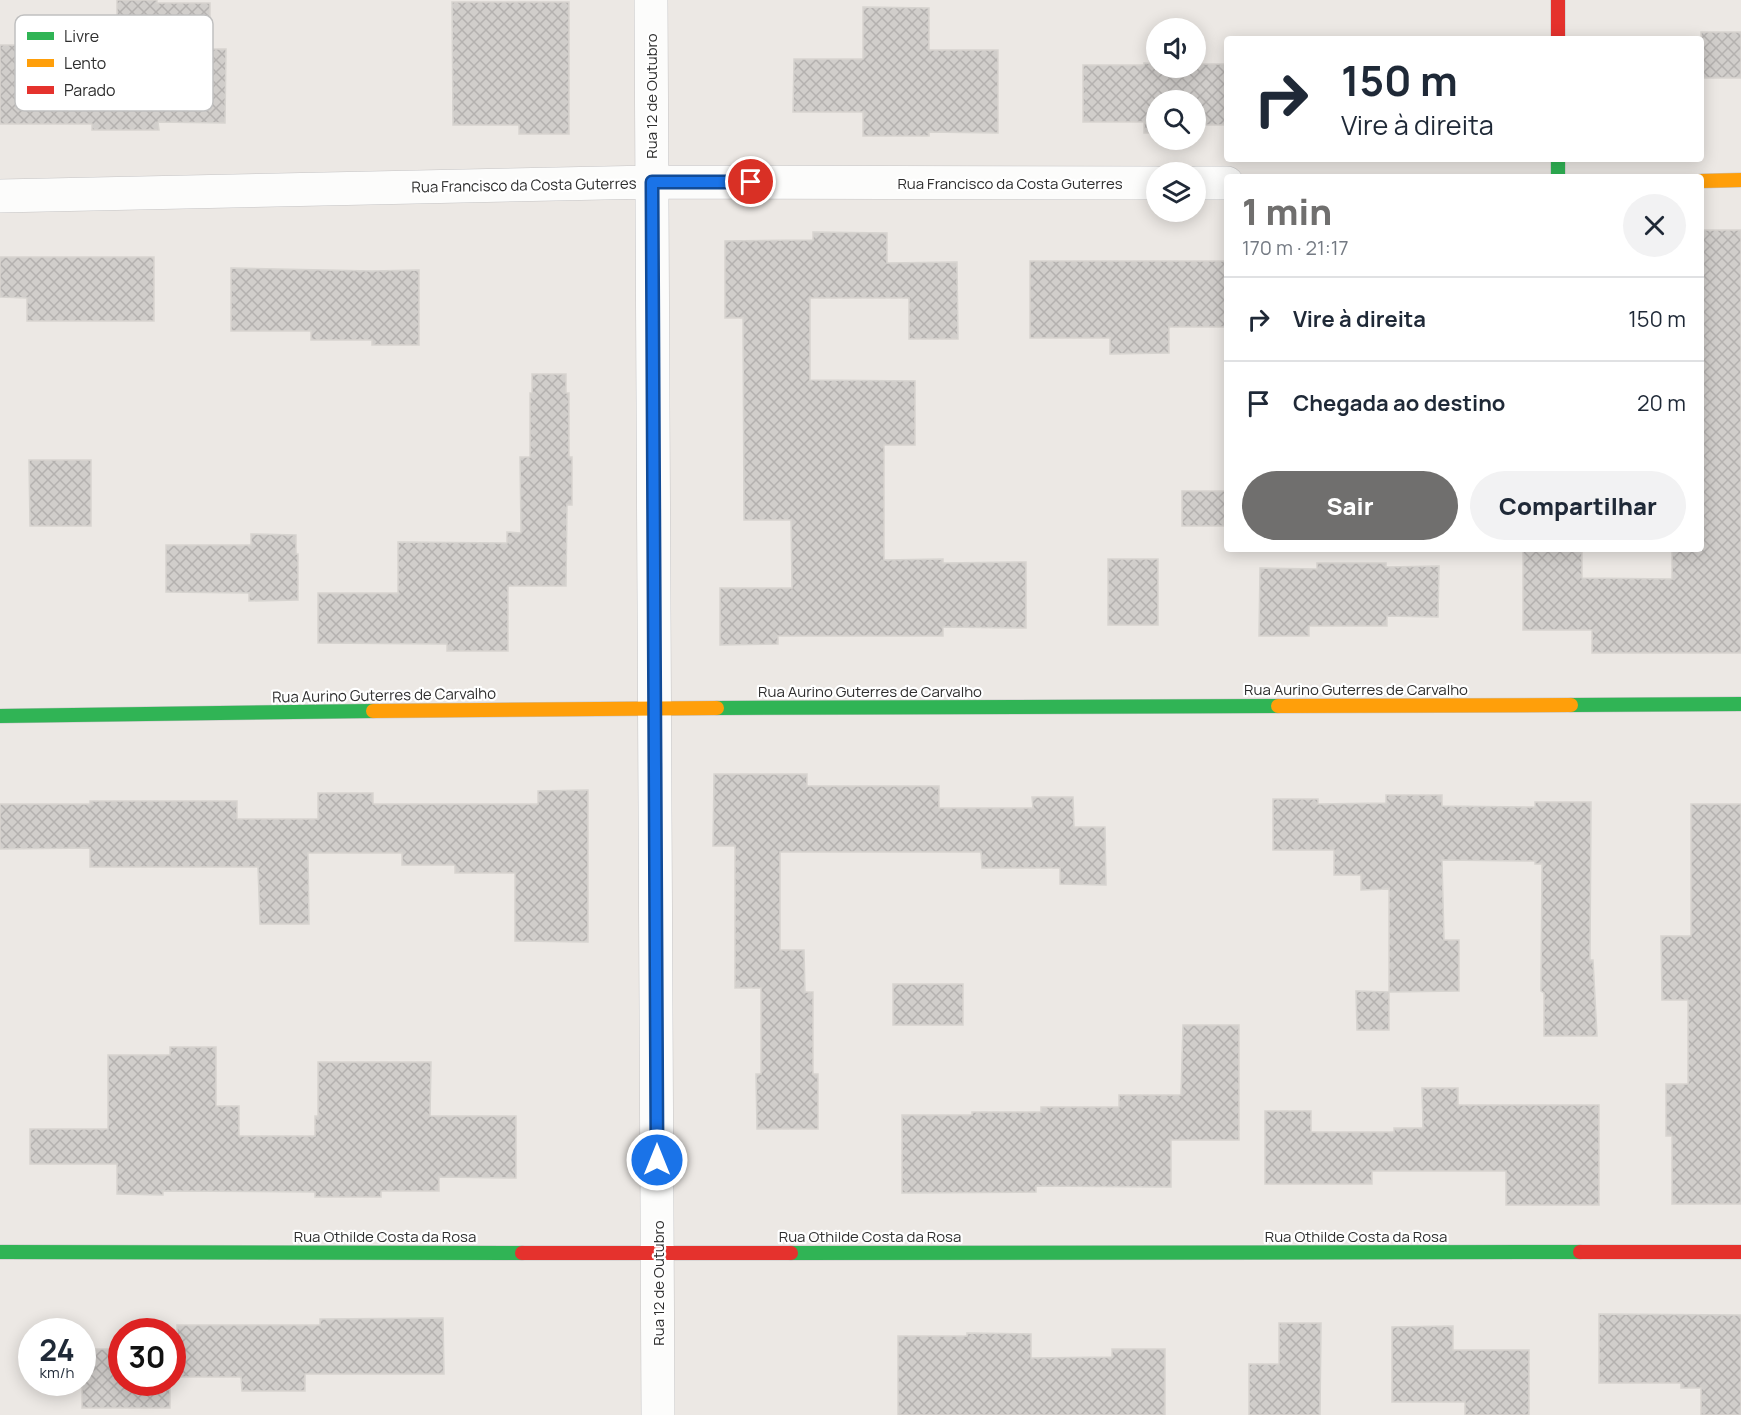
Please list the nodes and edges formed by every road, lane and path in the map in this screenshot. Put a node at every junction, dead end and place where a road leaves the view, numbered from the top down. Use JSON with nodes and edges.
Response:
{"nodes":[{"id":1,"x":651,"y":0,"type":"edge"},
{"id":2,"x":1558,"y":0,"type":"edge"},
{"id":3,"x":1558,"y":36,"type":"edge"},
{"id":4,"x":1741,"y":180,"type":"edge"},
{"id":5,"x":1704,"y":181,"type":"edge"},
{"id":6,"x":652,"y":182,"type":"junction"},
{"id":7,"x":1146,"y":183,"type":"edge"},
{"id":8,"x":1206,"y":183,"type":"edge"},
{"id":9,"x":1224,"y":183,"type":"edge"},
{"id":10,"x":0,"y":196,"type":"edge"},
{"id":11,"x":1741,"y":704,"type":"edge"},
{"id":12,"x":655,"y":708,"type":"junction"},
{"id":13,"x":0,"y":716,"type":"edge"},
{"id":14,"x":0,"y":1251,"type":"edge"},
{"id":15,"x":1741,"y":1251,"type":"edge"},
{"id":16,"x":658,"y":1253,"type":"junction"},
{"id":17,"x":658,"y":1415,"type":"edge"}],
"edges":[{"from":1,"to":6,"type":"street","name":"Rua 12 de Outubro"},
{"from":2,"to":3,"type":"street"},
{"from":4,"to":5,"type":"street"},
{"from":6,"to":7,"type":"street","name":"Rua Francisco da Costa Guterres"},
{"from":6,"to":10,"type":"street","name":"Rua Francisco da Costa Guterres"},
{"from":6,"to":12,"type":"street","name":"Rua 12 de Outubro"},
{"from":8,"to":9,"type":"street"},
{"from":11,"to":12,"type":"street","name":"Rua Aurino Guterres de Carvalho"},
{"from":12,"to":13,"type":"street","name":"Rua Aurino Guterres de Carvalho"},
{"from":12,"to":16,"type":"street","name":"Rua 12 de Outubro"},
{"from":14,"to":16,"type":"street","name":"Rua Othilde Costa da Rosa"},
{"from":15,"to":16,"type":"street","name":"Rua Othilde Costa da Rosa"},
{"from":16,"to":17,"type":"street","name":"Rua 12 de Outubro"}]}
